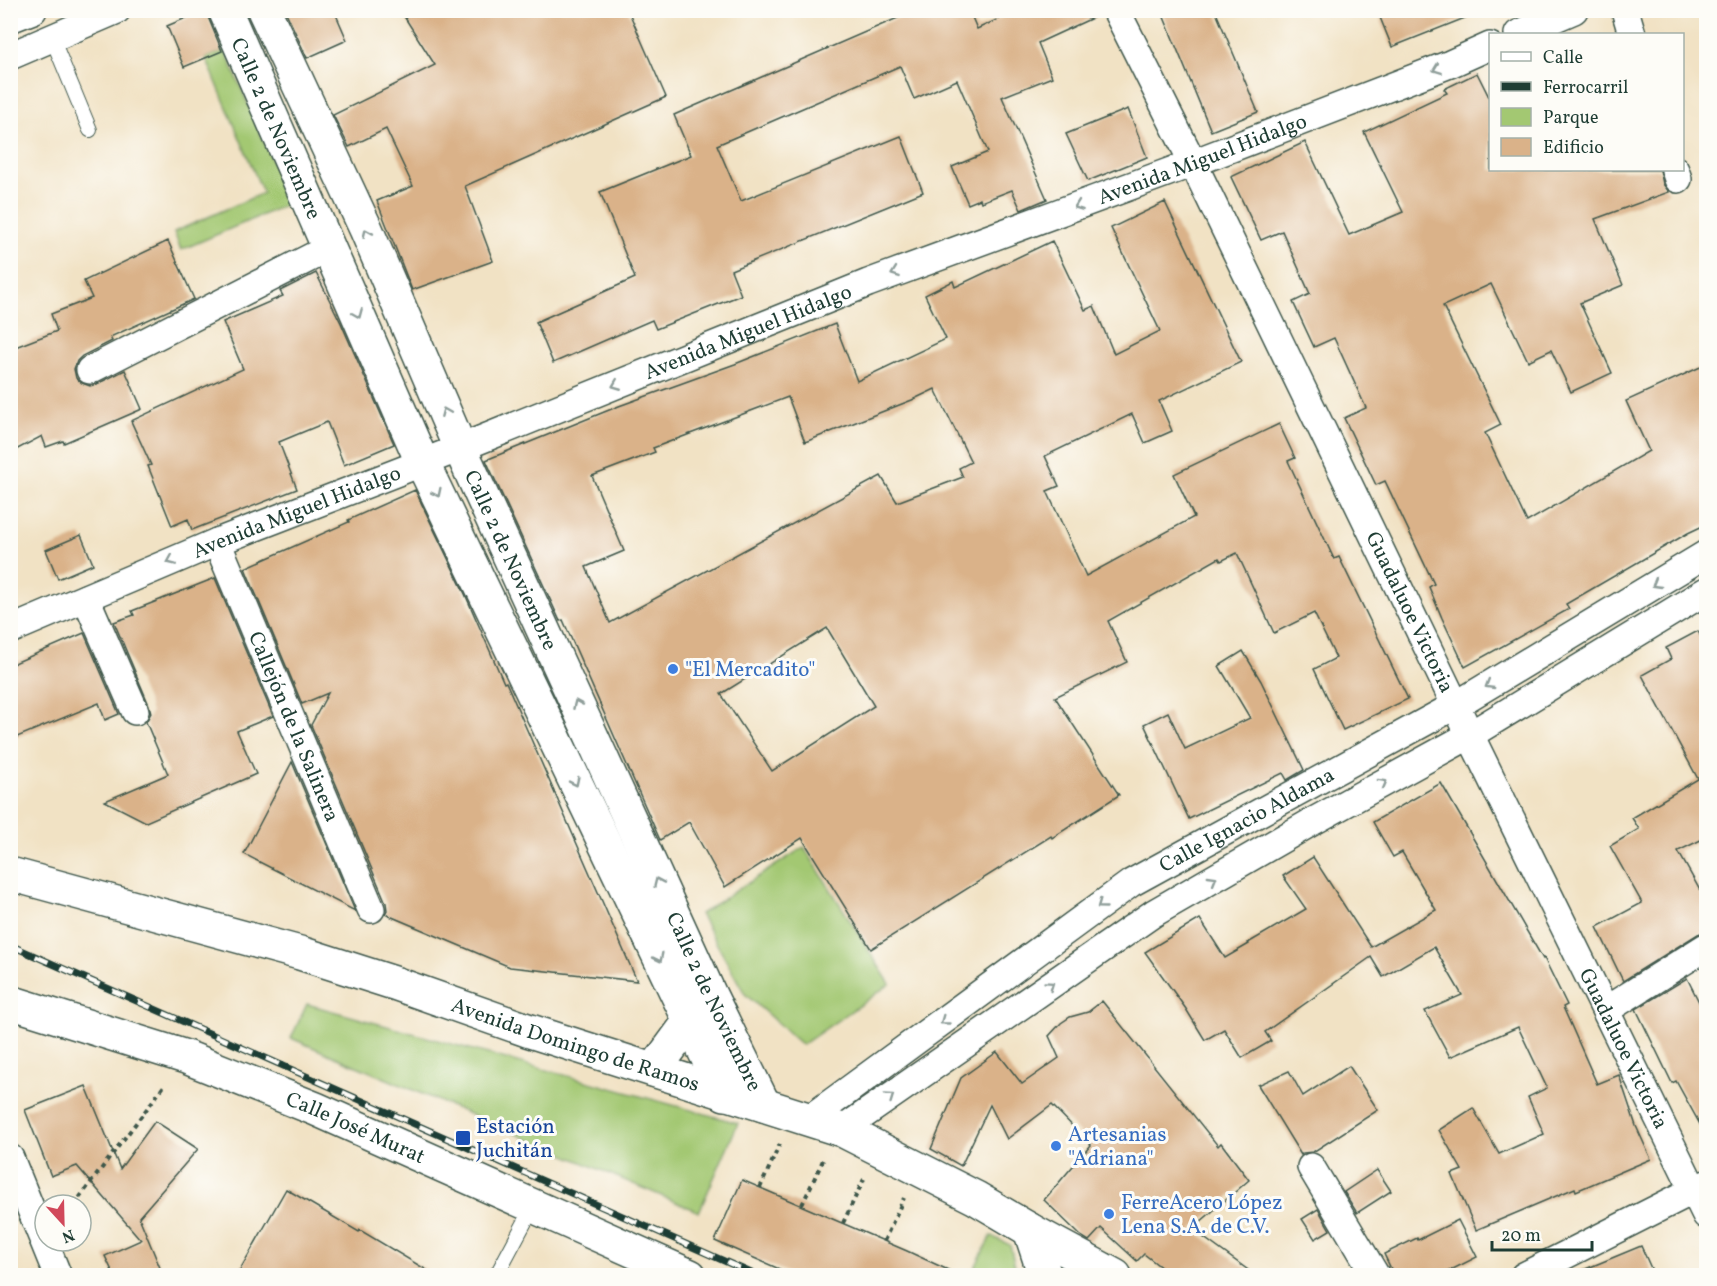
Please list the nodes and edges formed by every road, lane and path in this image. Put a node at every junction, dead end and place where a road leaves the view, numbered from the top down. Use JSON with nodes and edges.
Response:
{"nodes":[{"id":1,"x":33,"y":10,"type":"edge"},
{"id":2,"x":117,"y":10,"type":"edge"},
{"id":3,"x":225,"y":10,"type":"edge"},
{"id":4,"x":264,"y":10,"type":"edge"},
{"id":5,"x":1116,"y":10,"type":"edge"},
{"id":6,"x":1574,"y":10,"type":"edge"},
{"id":7,"x":1625,"y":10,"type":"edge"},
{"id":8,"x":1541,"y":17,"type":"edge"},
{"id":9,"x":10,"y":19,"type":"edge"},
{"id":10,"x":1519,"y":33,"type":"edge"},
{"id":11,"x":1632,"y":33,"type":"edge"},
{"id":12,"x":52,"y":38,"type":"junction"},
{"id":13,"x":1489,"y":47,"type":"edge"},
{"id":14,"x":10,"y":56,"type":"edge"},
{"id":15,"x":90,"y":130,"type":"dead end"},
{"id":16,"x":1193,"y":163,"type":"junction"},
{"id":17,"x":329,"y":248,"type":"junction"},
{"id":18,"x":90,"y":370,"type":"dead end"},
{"id":19,"x":460,"y":448,"type":"junction"},
{"id":20,"x":422,"y":462,"type":"junction"},
{"id":21,"x":216,"y":542,"type":"junction"},
{"id":22,"x":1707,"y":554,"type":"edge"},
{"id":23,"x":1707,"y":591,"type":"edge"},
{"id":24,"x":86,"y":598,"type":"junction"},
{"id":25,"x":10,"y":630,"type":"edge"},
{"id":26,"x":1456,"y":705,"type":"junction"},
{"id":27,"x":135,"y":711,"type":"dead end"},
{"id":28,"x":1470,"y":735,"type":"junction"},
{"id":29,"x":10,"y":874,"type":"edge"},
{"id":30,"x":1131,"y":883,"type":"junction"},
{"id":31,"x":371,"y":909,"type":"dead end"},
{"id":32,"x":1154,"y":913,"type":"junction"},
{"id":33,"x":1707,"y":947,"type":"edge"},
{"id":34,"x":710,"y":995,"type":"junction"},
{"id":35,"x":10,"y":1002,"type":"edge"},
{"id":36,"x":1606,"y":1010,"type":"junction"},
{"id":37,"x":690,"y":1021,"type":"junction"},
{"id":38,"x":186,"y":1057,"type":"junction"},
{"id":39,"x":654,"y":1070,"type":"junction"},
{"id":40,"x":725,"y":1094,"type":"junction"},
{"id":41,"x":764,"y":1105,"type":"junction"},
{"id":42,"x":809,"y":1119,"type":"junction"},
{"id":43,"x":835,"y":1140,"type":"junction"},
{"id":44,"x":782,"y":1141,"type":"dead end"},
{"id":45,"x":10,"y":1158,"type":"edge"},
{"id":46,"x":1311,"y":1167,"type":"dead end"},
{"id":47,"x":864,"y":1178,"type":"dead end"},
{"id":48,"x":1701,"y":1187,"type":"edge"},
{"id":49,"x":760,"y":1188,"type":"dead end"},
{"id":50,"x":83,"y":1193,"type":"edge"},
{"id":51,"x":905,"y":1196,"type":"dead end"},
{"id":52,"x":534,"y":1205,"type":"junction"},
{"id":53,"x":802,"y":1205,"type":"dead end"},
{"id":54,"x":1707,"y":1215,"type":"edge"},
{"id":55,"x":843,"y":1223,"type":"dead end"},
{"id":56,"x":1030,"y":1230,"type":"junction"},
{"id":57,"x":884,"y":1241,"type":"dead end"},
{"id":58,"x":683,"y":1274,"type":"edge"},
{"id":59,"x":58,"y":1275,"type":"edge"},
{"id":60,"x":496,"y":1275,"type":"edge"},
{"id":61,"x":1045,"y":1275,"type":"edge"},
{"id":62,"x":1115,"y":1275,"type":"edge"},
{"id":63,"x":1376,"y":1275,"type":"edge"},
{"id":64,"x":1524,"y":1275,"type":"edge"}],
"edges":[{"from":1,"to":9,"type":"street"},
{"from":2,"to":12,"type":"street"},
{"from":3,"to":17,"type":"street","name":"Calle 2 de Noviembre"},
{"from":19,"to":4,"type":"street","name":"Calle 2 de Noviembre","one_way":true},
{"from":5,"to":16,"type":"street","name":"Guadaluoe Victoria"},
{"from":6,"to":8,"type":"street"},
{"from":7,"to":11,"type":"street"},
{"from":8,"to":10,"type":"street"},
{"from":12,"to":14,"type":"street"},
{"from":12,"to":15,"type":"lane"},
{"from":13,"to":16,"type":"street","name":"Avenida Miguel Hidalgo","one_way":true},
{"from":16,"to":19,"type":"street","name":"Avenida Miguel Hidalgo","one_way":true},
{"from":16,"to":26,"type":"street","name":"Guadaluoe Victoria"},
{"from":17,"to":18,"type":"street"},
{"from":17,"to":20,"type":"street","name":"Calle 2 de Noviembre","one_way":true},
{"from":19,"to":20,"type":"street","name":"Avenida Miguel Hidalgo"},
{"from":34,"to":19,"type":"street","name":"Calle 2 de Noviembre","one_way":true},
{"from":20,"to":21,"type":"street","name":"Avenida Miguel Hidalgo"},
{"from":20,"to":37,"type":"street","name":"Calle 2 de Noviembre","one_way":true},
{"from":21,"to":24,"type":"street","name":"Avenida Miguel Hidalgo","one_way":true},
{"from":21,"to":31,"type":"street","name":"Callejón de la Salinera"},
{"from":22,"to":26,"type":"street","name":"Calle Ignacio Aldama","one_way":true},
{"from":23,"to":28,"type":"street","name":"Calle Ignacio Aldama"},
{"from":24,"to":25,"type":"street","name":"Avenida Miguel Hidalgo"},
{"from":24,"to":27,"type":"street"},
{"from":26,"to":28,"type":"street","name":"Guadaluoe Victoria"},
{"from":26,"to":30,"type":"street","name":"Calle Ignacio Aldama"},
{"from":32,"to":28,"type":"street","name":"Calle Ignacio Aldama","one_way":true},
{"from":28,"to":36,"type":"street","name":"Guadaluoe Victoria"},
{"from":29,"to":39,"type":"street","name":"Avenida Domingo de Ramos"},
{"from":30,"to":32,"type":"street"},
{"from":30,"to":42,"type":"street","name":"Calle Ignacio Aldama","one_way":true},
{"from":43,"to":32,"type":"street","name":"Calle Ignacio Aldama","one_way":true},
{"from":33,"to":36,"type":"street"},
{"from":34,"to":37,"type":"street"},
{"from":34,"to":41,"type":"street","name":"Calle 2 de Noviembre"},
{"from":35,"to":38,"type":"street","name":"Calle José Murat"},
{"from":36,"to":48,"type":"street","name":"Guadaluoe Victoria"},
{"from":37,"to":39,"type":"street"},
{"from":37,"to":40,"type":"street","name":"Calle 2 de Noviembre"},
{"from":38,"to":50,"type":"path"},
{"from":38,"to":52,"type":"street","name":"Calle José Murat"},
{"from":39,"to":40,"type":"street","name":"Avenida Domingo de Ramos"},
{"from":40,"to":41,"type":"street","name":"Avenida Domingo de Ramos"},
{"from":41,"to":42,"type":"street","name":"Avenida Domingo de Ramos"},
{"from":42,"to":43,"type":"street","name":"Avenida Domingo de Ramos"},
{"from":43,"to":53,"type":"path"},
{"from":43,"to":56,"type":"street","name":"Avenida Domingo de Ramos"},
{"from":44,"to":49,"type":"path"},
{"from":45,"to":59,"type":"street"},
{"from":46,"to":63,"type":"street"},
{"from":47,"to":55,"type":"path"},
{"from":48,"to":54,"type":"street","name":"Guadaluoe Victoria"},
{"from":48,"to":64,"type":"street"},
{"from":51,"to":57,"type":"path"},
{"from":52,"to":58,"type":"street","name":"Calle José Murat"},
{"from":52,"to":60,"type":"lane"},
{"from":56,"to":61,"type":"street"},
{"from":56,"to":62,"type":"street","name":"Avenida Domingo de Ramos"}]}
